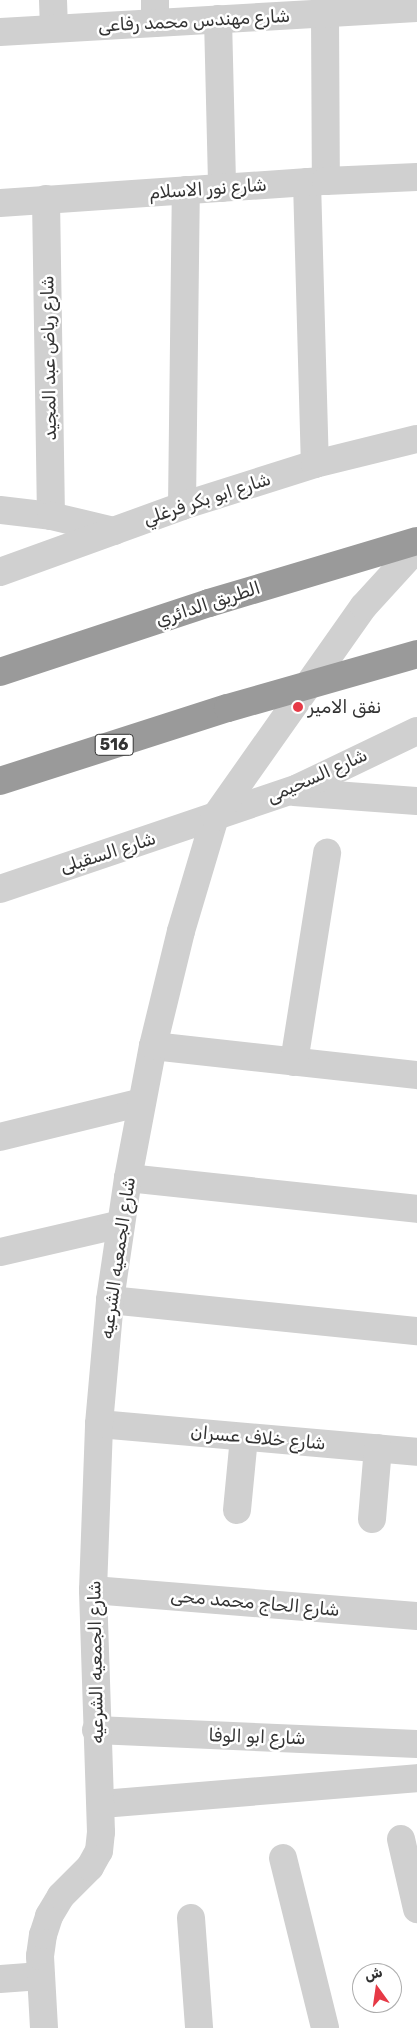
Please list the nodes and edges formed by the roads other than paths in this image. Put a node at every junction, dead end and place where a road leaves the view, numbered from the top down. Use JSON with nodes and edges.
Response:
{"nodes":[{"id":1,"x":53,"y":0,"type":"edge"},
{"id":2,"x":371,"y":5,"type":"edge"},
{"id":3,"x":269,"y":8,"type":"edge"},
{"id":4,"x":417,"y":8,"type":"edge"},
{"id":5,"x":155,"y":11,"type":"edge"},
{"id":6,"x":325,"y":14,"type":"junction"},
{"id":7,"x":218,"y":19,"type":"junction"},
{"id":8,"x":54,"y":28,"type":"junction"},
{"id":9,"x":0,"y":32,"type":"edge"},
{"id":10,"x":417,"y":177,"type":"edge"},
{"id":11,"x":316,"y":182,"type":"junction"},
{"id":12,"x":222,"y":188,"type":"junction"},
{"id":13,"x":186,"y":190,"type":"junction"},
{"id":14,"x":46,"y":199,"type":"junction"},
{"id":15,"x":0,"y":203,"type":"edge"},
{"id":16,"x":417,"y":439,"type":"edge"},
{"id":17,"x":315,"y":464,"type":"junction"},
{"id":18,"x":182,"y":506,"type":"junction"},
{"id":19,"x":0,"y":510,"type":"edge"},
{"id":20,"x":51,"y":516,"type":"junction"},
{"id":21,"x":114,"y":531,"type":"junction"},
{"id":22,"x":417,"y":541,"type":"edge"},
{"id":23,"x":417,"y":548,"type":"edge"},
{"id":24,"x":0,"y":572,"type":"edge"},
{"id":25,"x":417,"y":654,"type":"edge"},
{"id":26,"x":0,"y":672,"type":"edge"},
{"id":27,"x":417,"y":731,"type":"edge"},
{"id":28,"x":0,"y":781,"type":"edge"},
{"id":29,"x":288,"y":791,"type":"junction"},
{"id":30,"x":417,"y":801,"type":"edge"},
{"id":31,"x":215,"y":817,"type":"junction"},
{"id":32,"x":326,"y":853,"type":"dead end"},
{"id":33,"x":0,"y":889,"type":"edge"},
{"id":34,"x":153,"y":1046,"type":"junction"},
{"id":35,"x":294,"y":1062,"type":"junction"},
{"id":36,"x":417,"y":1075,"type":"edge"},
{"id":37,"x":142,"y":1102,"type":"junction"},
{"id":38,"x":0,"y":1137,"type":"edge"},
{"id":39,"x":128,"y":1178,"type":"junction"},
{"id":40,"x":417,"y":1209,"type":"edge"},
{"id":41,"x":121,"y":1224,"type":"junction"},
{"id":42,"x":0,"y":1252,"type":"edge"},
{"id":43,"x":110,"y":1300,"type":"junction"},
{"id":44,"x":417,"y":1331,"type":"edge"},
{"id":45,"x":99,"y":1424,"type":"junction"},
{"id":46,"x":244,"y":1437,"type":"junction"},
{"id":47,"x":378,"y":1448,"type":"junction"},
{"id":48,"x":417,"y":1452,"type":"edge"},
{"id":49,"x":237,"y":1510,"type":"dead end"},
{"id":50,"x":372,"y":1519,"type":"dead end"},
{"id":51,"x":93,"y":1590,"type":"junction"},
{"id":52,"x":417,"y":1616,"type":"edge"},
{"id":53,"x":96,"y":1730,"type":"junction"},
{"id":54,"x":417,"y":1744,"type":"edge"},
{"id":55,"x":417,"y":1778,"type":"edge"},
{"id":56,"x":102,"y":1804,"type":"junction"},
{"id":57,"x":401,"y":1839,"type":"dead end"},
{"id":58,"x":283,"y":1858,"type":"dead end"},
{"id":59,"x":417,"y":1909,"type":"edge"},
{"id":60,"x":191,"y":1918,"type":"dead end"},
{"id":61,"x":41,"y":1976,"type":"junction"},
{"id":62,"x":0,"y":1979,"type":"edge"},
{"id":63,"x":44,"y":2028,"type":"edge"},
{"id":64,"x":199,"y":2028,"type":"edge"},
{"id":65,"x":325,"y":2028,"type":"edge"}],
"edges":[{"from":1,"to":8,"type":"street"},
{"from":2,"to":4,"type":"street","name":"شارع مهندس محمد رفاعى"},
{"from":2,"to":6,"type":"street","name":"شارع مهندس محمد رفاعى"},
{"from":3,"to":6,"type":"street","name":"شارع مهندس محمد رفاعى"},
{"from":3,"to":7,"type":"street","name":"شارع مهندس محمد رفاعى"},
{"from":5,"to":7,"type":"street","name":"شارع مهندس محمد رفاعى"},
{"from":5,"to":8,"type":"street","name":"شارع مهندس محمد رفاعى"},
{"from":6,"to":11,"type":"street"},
{"from":7,"to":12,"type":"street"},
{"from":8,"to":9,"type":"street","name":"شارع مهندس محمد رفاعى"},
{"from":10,"to":11,"type":"street","name":"شارع نور الاسلام"},
{"from":11,"to":12,"type":"street","name":"شارع نور الاسلام"},
{"from":11,"to":17,"type":"street"},
{"from":12,"to":13,"type":"street","name":"شارع نور الاسلام"},
{"from":13,"to":14,"type":"street","name":"شارع نور الاسلام"},
{"from":13,"to":18,"type":"street"},
{"from":14,"to":15,"type":"street","name":"شارع نور الاسلام"},
{"from":14,"to":20,"type":"street","name":"شارع رياض عبد المجيد"},
{"from":16,"to":17,"type":"street","name":"شارع ابو بكر فرغلي"},
{"from":17,"to":18,"type":"street","name":"شارع ابو بكر فرغلي"},
{"from":18,"to":21,"type":"street","name":"شارع ابو بكر فرغلي"},
{"from":19,"to":20,"type":"street"},
{"from":20,"to":21,"type":"street"},
{"from":21,"to":24,"type":"street","name":"شارع ابو بكر فرغلي"},
{"from":22,"to":26,"type":"highway","name":"الطريق الدائري"},
{"from":23,"to":31,"type":"street","name":"شارع الجمعيه الشرعيه"},
{"from":25,"to":28,"type":"highway","number":"516","bridge":true},
{"from":27,"to":29,"type":"street","name":"شارع السحيمى"},
{"from":29,"to":30,"type":"street"},
{"from":29,"to":31,"type":"street","name":"شارع السحيمى"},
{"from":31,"to":33,"type":"street","name":"شارع السقيلى"},
{"from":31,"to":34,"type":"street","name":"شارع الجمعيه الشرعيه"},
{"from":32,"to":35,"type":"street"},
{"from":34,"to":35,"type":"street"},
{"from":34,"to":37,"type":"street","name":"شارع الجمعيه الشرعيه"},
{"from":35,"to":36,"type":"street"},
{"from":37,"to":38,"type":"street"},
{"from":37,"to":39,"type":"street","name":"شارع الجمعيه الشرعيه"},
{"from":39,"to":40,"type":"street"},
{"from":39,"to":41,"type":"street","name":"شارع الجمعيه الشرعيه"},
{"from":41,"to":42,"type":"street"},
{"from":41,"to":43,"type":"street","name":"شارع الجمعيه الشرعيه"},
{"from":43,"to":44,"type":"street"},
{"from":43,"to":45,"type":"street","name":"شارع الجمعيه الشرعيه"},
{"from":45,"to":46,"type":"street","name":"شارع خلاف عسران"},
{"from":45,"to":51,"type":"street","name":"شارع الجمعيه الشرعيه"},
{"from":46,"to":47,"type":"street","name":"شارع خلاف عسران"},
{"from":46,"to":49,"type":"street"},
{"from":47,"to":48,"type":"street","name":"شارع خلاف عسران"},
{"from":47,"to":50,"type":"street"},
{"from":51,"to":52,"type":"street","name":"شارع الحاج محمد محى"},
{"from":51,"to":53,"type":"street","name":"شارع الجمعيه الشرعيه"},
{"from":53,"to":54,"type":"street","name":"شارع ابو الوفا"},
{"from":53,"to":56,"type":"street","name":"شارع الجمعيه الشرعيه"},
{"from":55,"to":56,"type":"street"},
{"from":56,"to":61,"type":"street","name":"شارع الجمعيه الشرعيه"},
{"from":57,"to":59,"type":"street"},
{"from":58,"to":65,"type":"street"},
{"from":60,"to":64,"type":"street"},
{"from":61,"to":62,"type":"street"},
{"from":61,"to":63,"type":"street","name":"شارع الجمعيه الشرعيه"}]}
